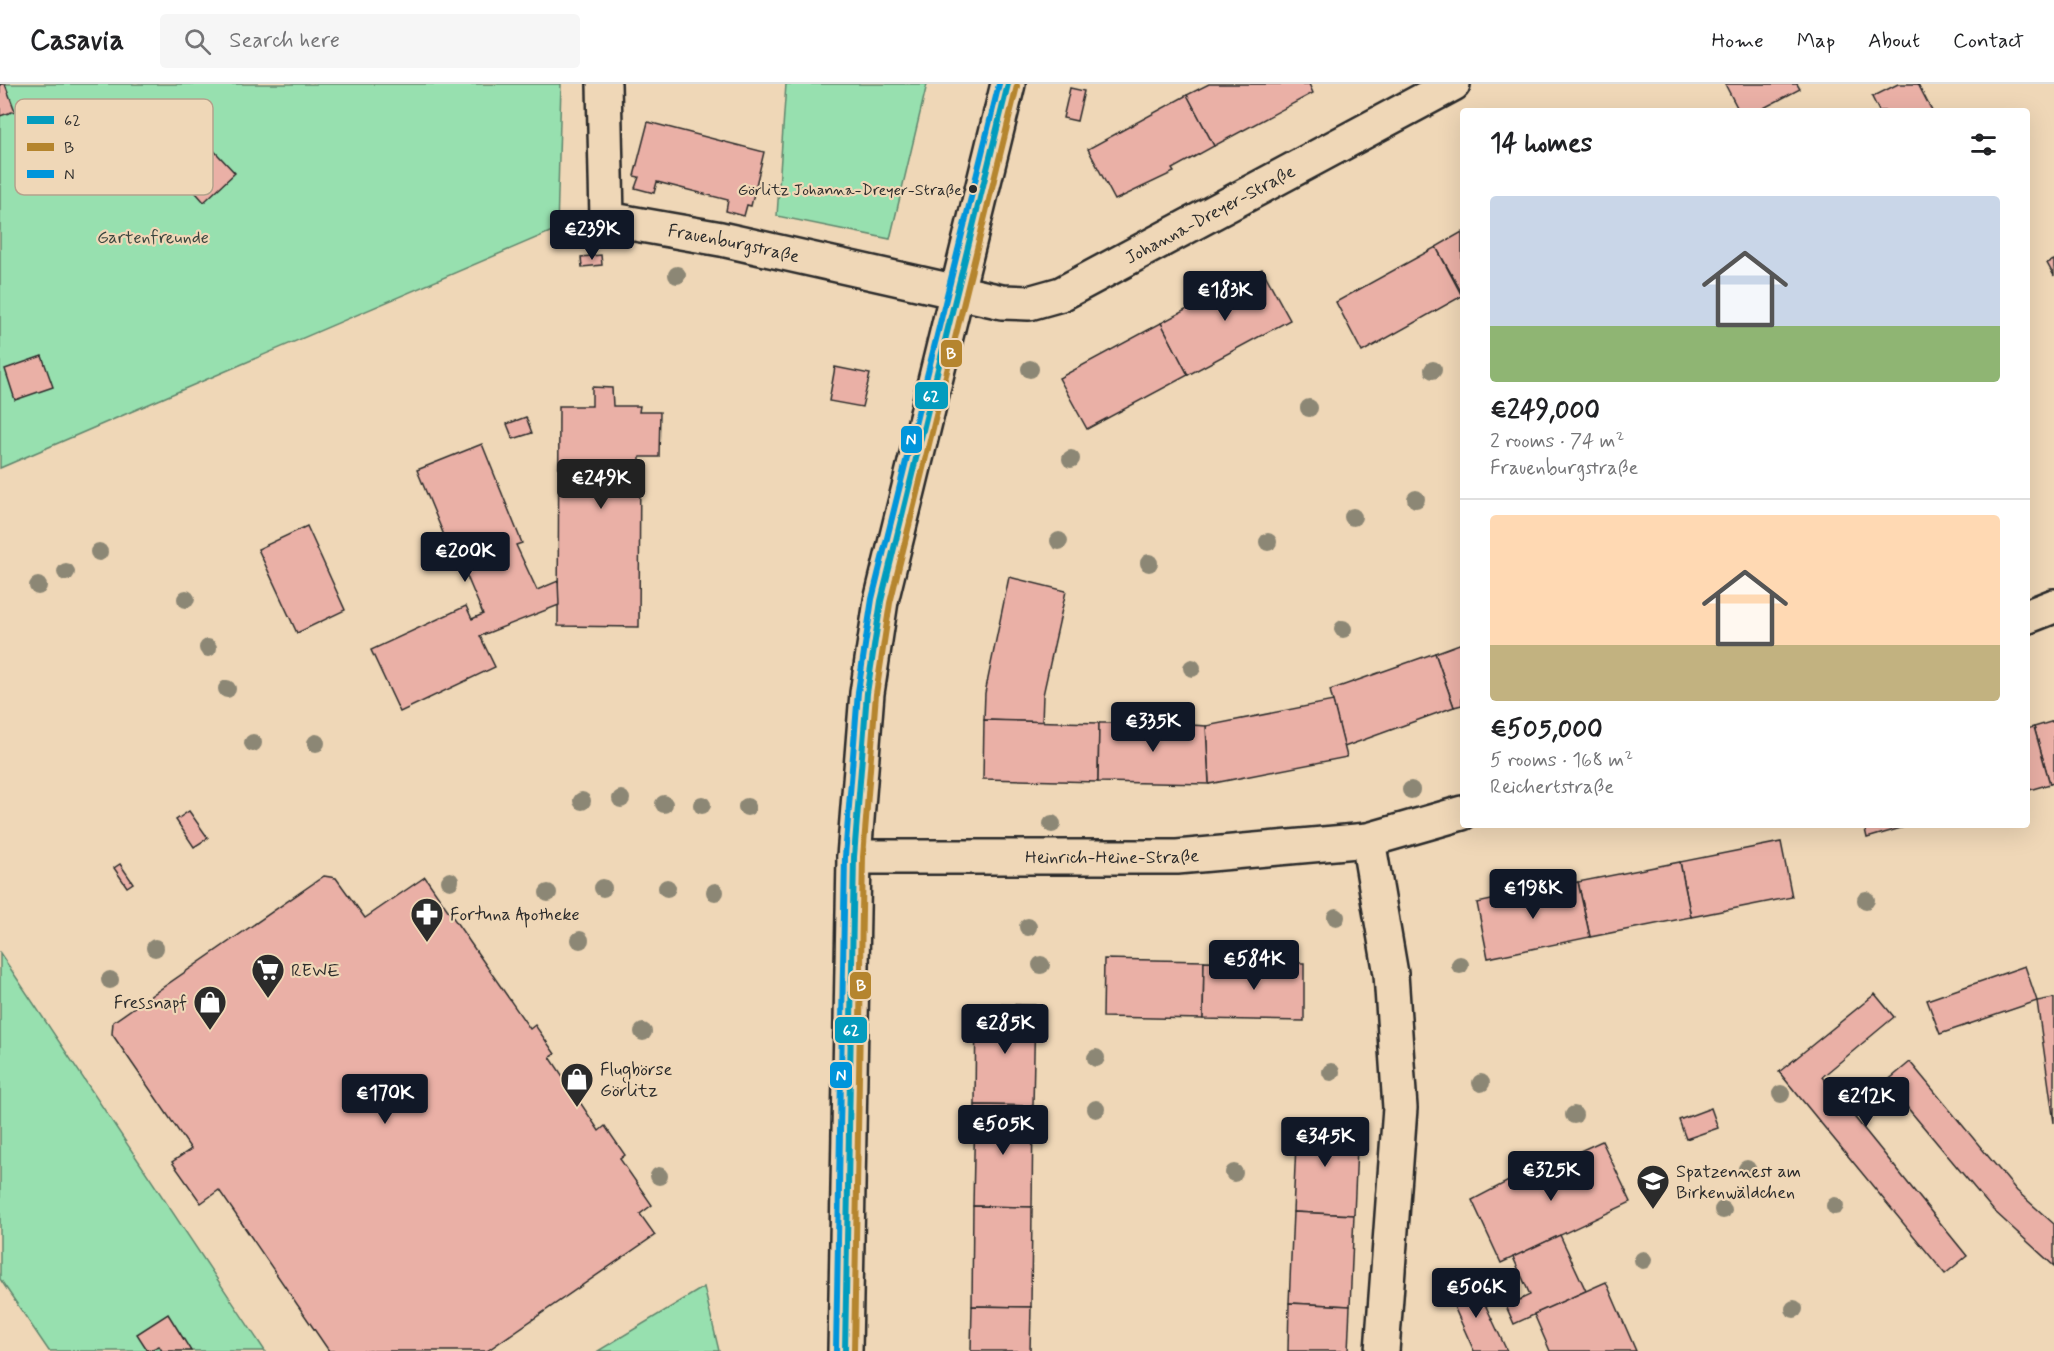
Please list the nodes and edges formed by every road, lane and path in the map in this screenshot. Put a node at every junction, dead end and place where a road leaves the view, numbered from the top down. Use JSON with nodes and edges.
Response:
{"nodes":[{"id":1,"x":604,"y":84,"type":"edge"},
{"id":2,"x":1008,"y":84,"type":"edge"},
{"id":3,"x":1453,"y":84,"type":"edge"},
{"id":4,"x":956,"y":292,"type":"junction"},
{"id":5,"x":2054,"y":606,"type":"edge"},
{"id":6,"x":2030,"y":615,"type":"edge"},
{"id":7,"x":1460,"y":814,"type":"edge"},
{"id":8,"x":1368,"y":840,"type":"junction"},
{"id":9,"x":854,"y":857,"type":"junction"},
{"id":10,"x":845,"y":1351,"type":"edge"},
{"id":11,"x":1382,"y":1351,"type":"edge"}],
"edges":[{"from":1,"to":4,"type":"street","name":"Frauenburgstraße"},
{"from":2,"to":4,"type":"street"},
{"from":3,"to":4,"type":"street","name":"Johanna-Dreyer-Straße"},
{"from":4,"to":9,"type":"street"},
{"from":5,"to":6,"type":"street"},
{"from":7,"to":8,"type":"street","name":"Heinrich-Heine-Straße"},
{"from":8,"to":9,"type":"street","name":"Heinrich-Heine-Straße"},
{"from":8,"to":11,"type":"street"},
{"from":9,"to":10,"type":"street"}]}
